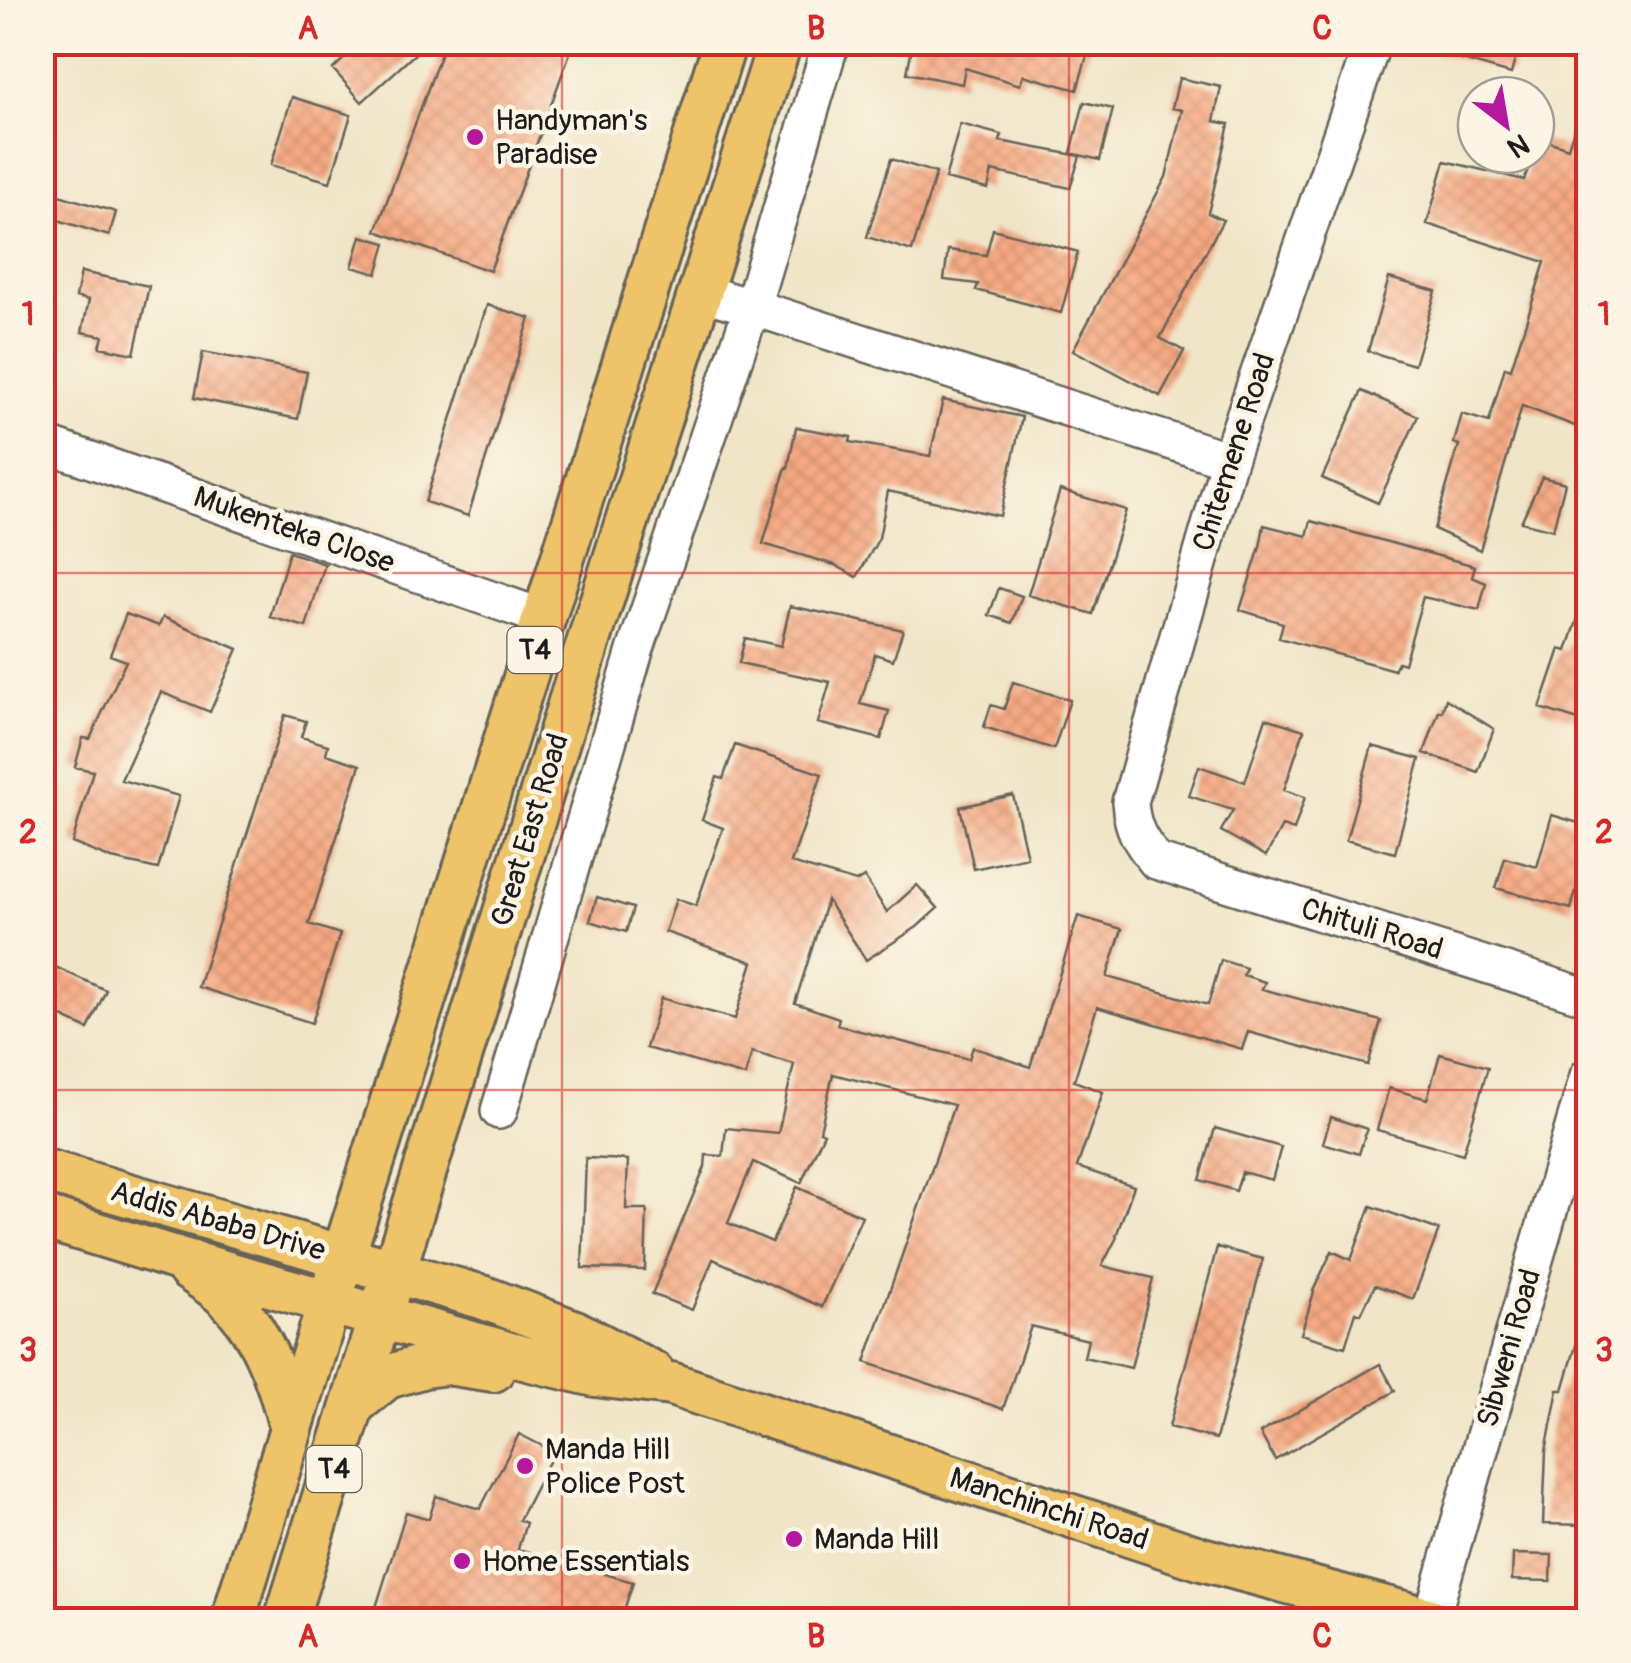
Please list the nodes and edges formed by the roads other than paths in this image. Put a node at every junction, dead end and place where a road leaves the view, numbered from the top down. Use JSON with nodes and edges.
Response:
{"nodes":[{"id":1,"x":725,"y":42,"type":"edge"},
{"id":2,"x":780,"y":42,"type":"edge"},
{"id":3,"x":832,"y":42,"type":"edge"},
{"id":4,"x":1373,"y":42,"type":"edge"},
{"id":5,"x":702,"y":293,"type":"junction"},
{"id":6,"x":752,"y":307,"type":"junction"},
{"id":7,"x":42,"y":443,"type":"edge"},
{"id":8,"x":1229,"y":460,"type":"junction"},
{"id":9,"x":545,"y":618,"type":"junction"},
{"id":10,"x":1156,"y":862,"type":"joint"},
{"id":11,"x":1588,"y":997,"type":"edge"},
{"id":12,"x":1588,"y":1076,"type":"edge"},
{"id":13,"x":499,"y":1112,"type":"dead end"},
{"id":14,"x":42,"y":1170,"type":"edge"},
{"id":15,"x":359,"y":1205,"type":"junction"},
{"id":16,"x":42,"y":1216,"type":"edge"},
{"id":17,"x":288,"y":1241,"type":"junction"},
{"id":18,"x":172,"y":1257,"type":"junction"},
{"id":19,"x":343,"y":1257,"type":"junction"},
{"id":20,"x":394,"y":1271,"type":"junction"},
{"id":21,"x":330,"y":1302,"type":"junction"},
{"id":22,"x":380,"y":1317,"type":"junction"},
{"id":23,"x":562,"y":1368,"type":"junction"},
{"id":24,"x":670,"y":1384,"type":"junction"},
{"id":25,"x":354,"y":1404,"type":"junction"},
{"id":26,"x":292,"y":1428,"type":"junction"},
{"id":27,"x":233,"y":1620,"type":"edge"},
{"id":28,"x":286,"y":1620,"type":"edge"},
{"id":29,"x":1431,"y":1620,"type":"edge"}],
"edges":[{"from":1,"to":9,"type":"main road","name":"Great East Road","number":"T4"},
{"from":2,"to":5,"type":"main road","name":"Great East Road","number":"T4"},
{"from":3,"to":6,"type":"street"},
{"from":4,"to":8,"type":"street","name":"Chitemene Road"},
{"from":5,"to":6,"type":"street"},
{"from":5,"to":20,"type":"main road","name":"Great East Road","number":"T4"},
{"from":6,"to":8,"type":"street"},
{"from":6,"to":13,"type":"street"},
{"from":7,"to":9,"type":"street","name":"Mukenteka Close"},
{"from":8,"to":10,"type":"street","name":"Chitemene Road"},
{"from":9,"to":15,"type":"main road","name":"Great East Road","number":"T4"},
{"from":10,"to":11,"type":"street","name":"Chituli Road"},
{"from":12,"to":29,"type":"street","name":"Sibweni Road"},
{"from":14,"to":17,"type":"main road","name":"Addis Ababa Drive"},
{"from":15,"to":17,"type":"main road"},
{"from":15,"to":19,"type":"main road","name":"Great East Road","number":"T4"},
{"from":16,"to":18,"type":"main road","name":"Addis Ababa Drive"},
{"from":17,"to":19,"type":"main road","name":"Addis Ababa Drive"},
{"from":18,"to":21,"type":"main road","name":"Addis Ababa Drive"},
{"from":18,"to":26,"type":"main road"},
{"from":19,"to":20,"type":"main road","name":"Addis Ababa Drive"},
{"from":19,"to":21,"type":"main road","name":"Great East Road","number":"T4"},
{"from":20,"to":22,"type":"main road","name":"Great East Road","number":"T4"},
{"from":20,"to":24,"type":"main road","name":"Manchinchi Road"},
{"from":21,"to":22,"type":"main road","name":"Addis Ababa Drive"},
{"from":21,"to":26,"type":"main road","name":"Great East Road","number":"T4"},
{"from":22,"to":23,"type":"main road","name":"Manchinchi Road"},
{"from":22,"to":25,"type":"main road","name":"Great East Road","number":"T4"},
{"from":23,"to":24,"type":"main road","name":"Manchinchi Road"},
{"from":23,"to":25,"type":"main road"},
{"from":24,"to":29,"type":"main road","name":"Manchinchi Road"},
{"from":25,"to":28,"type":"main road","name":"Great East Road","number":"T4"},
{"from":26,"to":27,"type":"main road","name":"Great East Road","number":"T4"}]}
